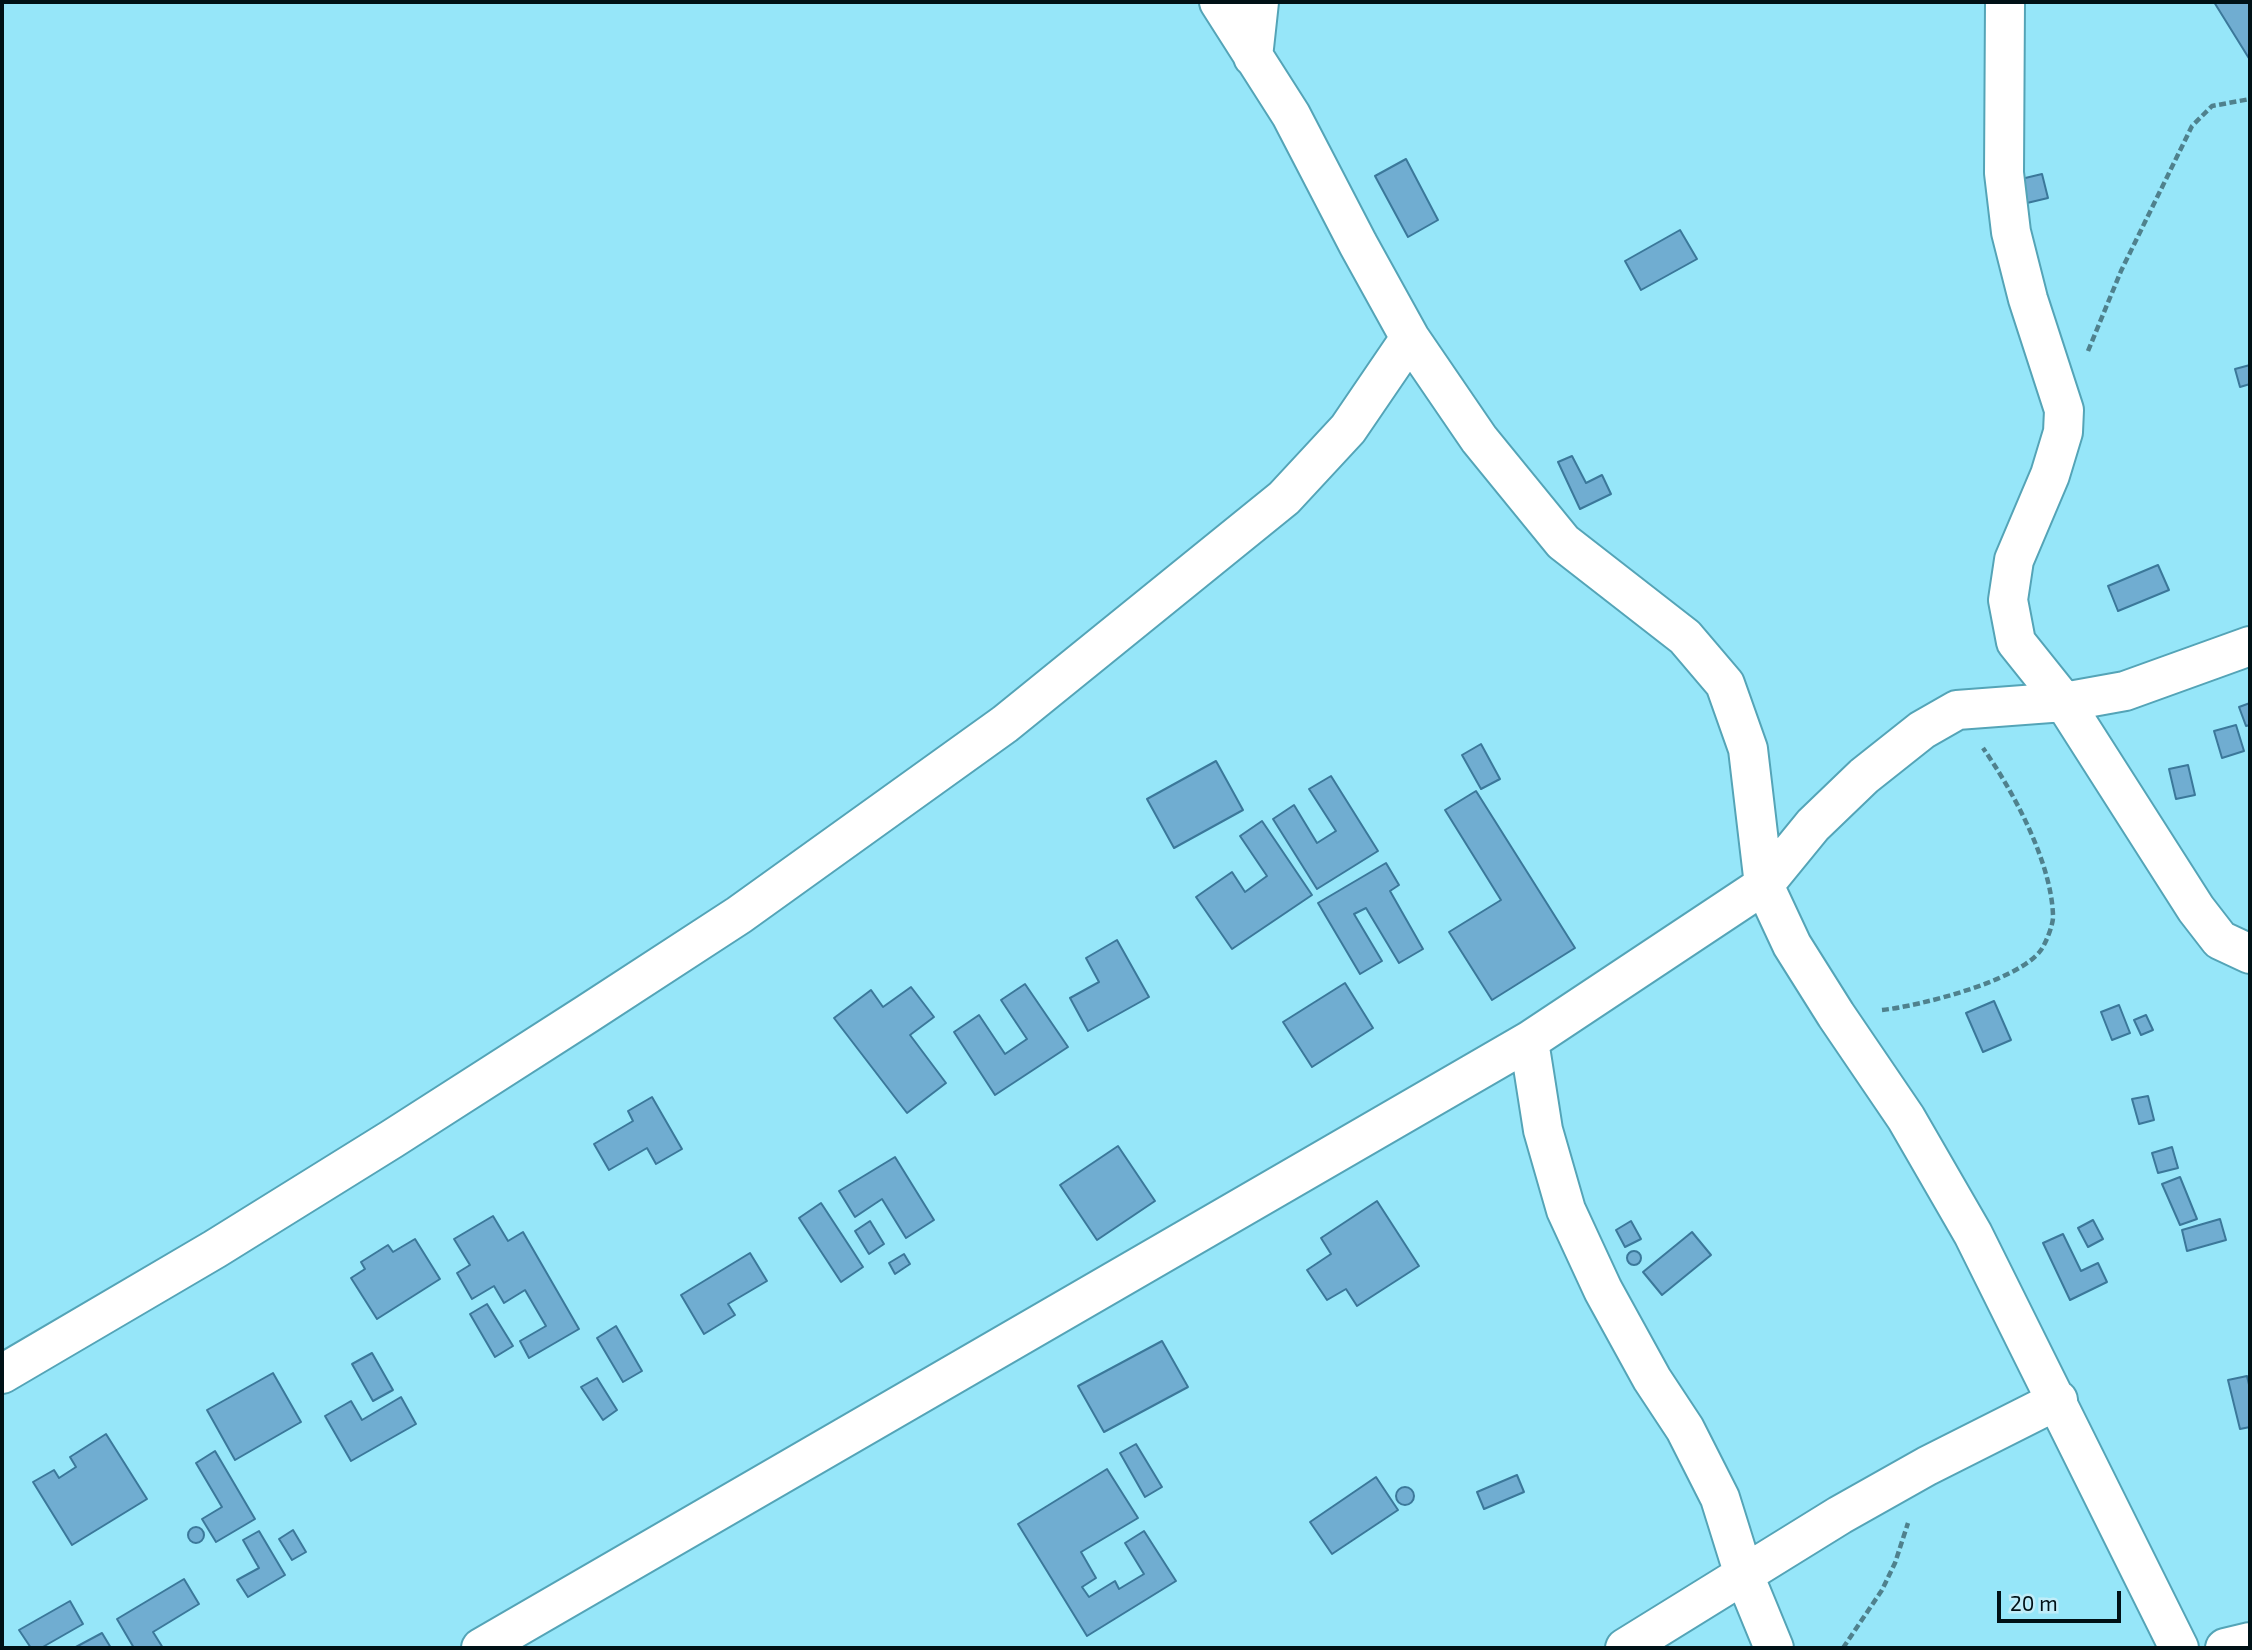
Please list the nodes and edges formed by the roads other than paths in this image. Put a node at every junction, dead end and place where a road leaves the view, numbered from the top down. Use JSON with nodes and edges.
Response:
{"nodes":[{"id":1,"x":1219,"y":2,"type":"edge"},
{"id":2,"x":1259,"y":2,"type":"edge"},
{"id":3,"x":2005,"y":2,"type":"edge"},
{"id":4,"x":1253,"y":57,"type":"junction"},
{"id":5,"x":1410,"y":338,"type":"junction"},
{"id":6,"x":2250,"y":646,"type":"edge"},
{"id":7,"x":2064,"y":702,"type":"junction"},
{"id":8,"x":1764,"y":885,"type":"junction"},
{"id":9,"x":2250,"y":954,"type":"edge"},
{"id":10,"x":1530,"y":1041,"type":"junction"},
{"id":11,"x":2,"y":1374,"type":"edge"},
{"id":12,"x":2058,"y":1400,"type":"junction"},
{"id":13,"x":1744,"y":1575,"type":"junction"},
{"id":14,"x":2250,"y":1642,"type":"edge"},
{"id":15,"x":481,"y":1648,"type":"edge"},
{"id":16,"x":1625,"y":1648,"type":"edge"},
{"id":17,"x":1774,"y":1648,"type":"edge"},
{"id":18,"x":2179,"y":1648,"type":"edge"},
{"id":19,"x":2225,"y":1648,"type":"edge"}],
"edges":[{"from":1,"to":4,"type":"street"},
{"from":2,"to":4,"type":"street"},
{"from":3,"to":7,"type":"street"},
{"from":4,"to":5,"type":"street"},
{"from":5,"to":8,"type":"street"},
{"from":5,"to":11,"type":"street"},
{"from":6,"to":7,"type":"street"},
{"from":7,"to":8,"type":"street"},
{"from":7,"to":9,"type":"street"},
{"from":8,"to":10,"type":"street"},
{"from":8,"to":12,"type":"street"},
{"from":10,"to":13,"type":"street"},
{"from":10,"to":15,"type":"street"},
{"from":12,"to":13,"type":"street"},
{"from":12,"to":18,"type":"street"},
{"from":13,"to":16,"type":"street"},
{"from":13,"to":17,"type":"street"},
{"from":14,"to":19,"type":"street"}]}
